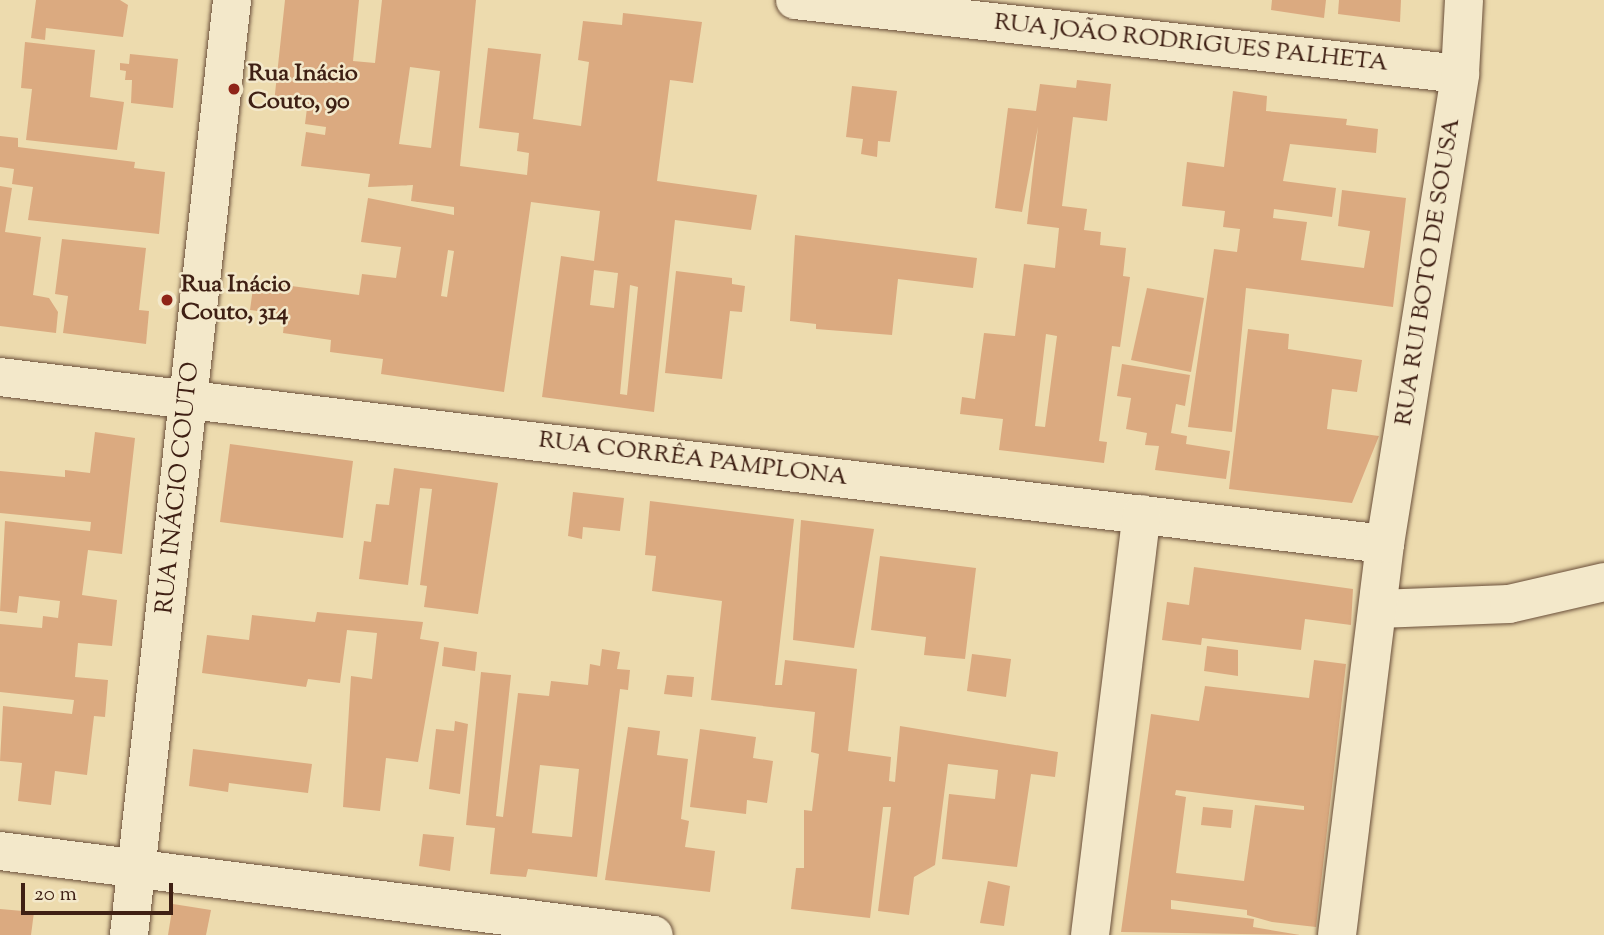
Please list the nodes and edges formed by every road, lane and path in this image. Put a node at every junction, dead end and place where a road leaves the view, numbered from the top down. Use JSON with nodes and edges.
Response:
{"nodes":[{"id":1,"x":232,"y":0,"type":"edge"},
{"id":2,"x":795,"y":0,"type":"edge"},
{"id":3,"x":1464,"y":0,"type":"edge"},
{"id":4,"x":1460,"y":74,"type":"junction"},
{"id":5,"x":0,"y":377,"type":"edge"},
{"id":6,"x":189,"y":400,"type":"junction"},
{"id":7,"x":1142,"y":514,"type":"junction"},
{"id":8,"x":1385,"y":544,"type":"junction"},
{"id":9,"x":1604,"y":582,"type":"edge"},
{"id":10,"x":1378,"y":609,"type":"junction"},
{"id":11,"x":0,"y":851,"type":"edge"},
{"id":12,"x":137,"y":868,"type":"junction"},
{"id":13,"x":129,"y":935,"type":"edge"},
{"id":14,"x":654,"y":935,"type":"edge"},
{"id":15,"x":1090,"y":935,"type":"edge"},
{"id":16,"x":1337,"y":935,"type":"edge"}],
"edges":[{"from":1,"to":6,"type":"street","name":"RUA INÁCIO COUTO"},
{"from":2,"to":4,"type":"street","name":"RUA JOÃO RODRIGUES PALHETA"},
{"from":3,"to":4,"type":"street","name":"RUA RUI BOTO DE SOUSA"},
{"from":4,"to":8,"type":"street","name":"RUA RUI BOTO DE SOUSA"},
{"from":5,"to":6,"type":"street","name":"RUA CORRÊA PAMPLONA"},
{"from":6,"to":7,"type":"street","name":"RUA CORRÊA PAMPLONA"},
{"from":6,"to":12,"type":"street","name":"RUA INÁCIO COUTO"},
{"from":7,"to":8,"type":"street","name":"RUA CORRÊA PAMPLONA"},
{"from":7,"to":15,"type":"street"},
{"from":8,"to":10,"type":"street","name":"RUA RUI BOTO DE SOUSA"},
{"from":9,"to":10,"type":"street"},
{"from":10,"to":16,"type":"street","name":"RUA RUI BOTO DE SOUSA"},
{"from":11,"to":12,"type":"street"},
{"from":12,"to":13,"type":"street","name":"RUA INÁCIO COUTO"},
{"from":12,"to":14,"type":"street"}]}
